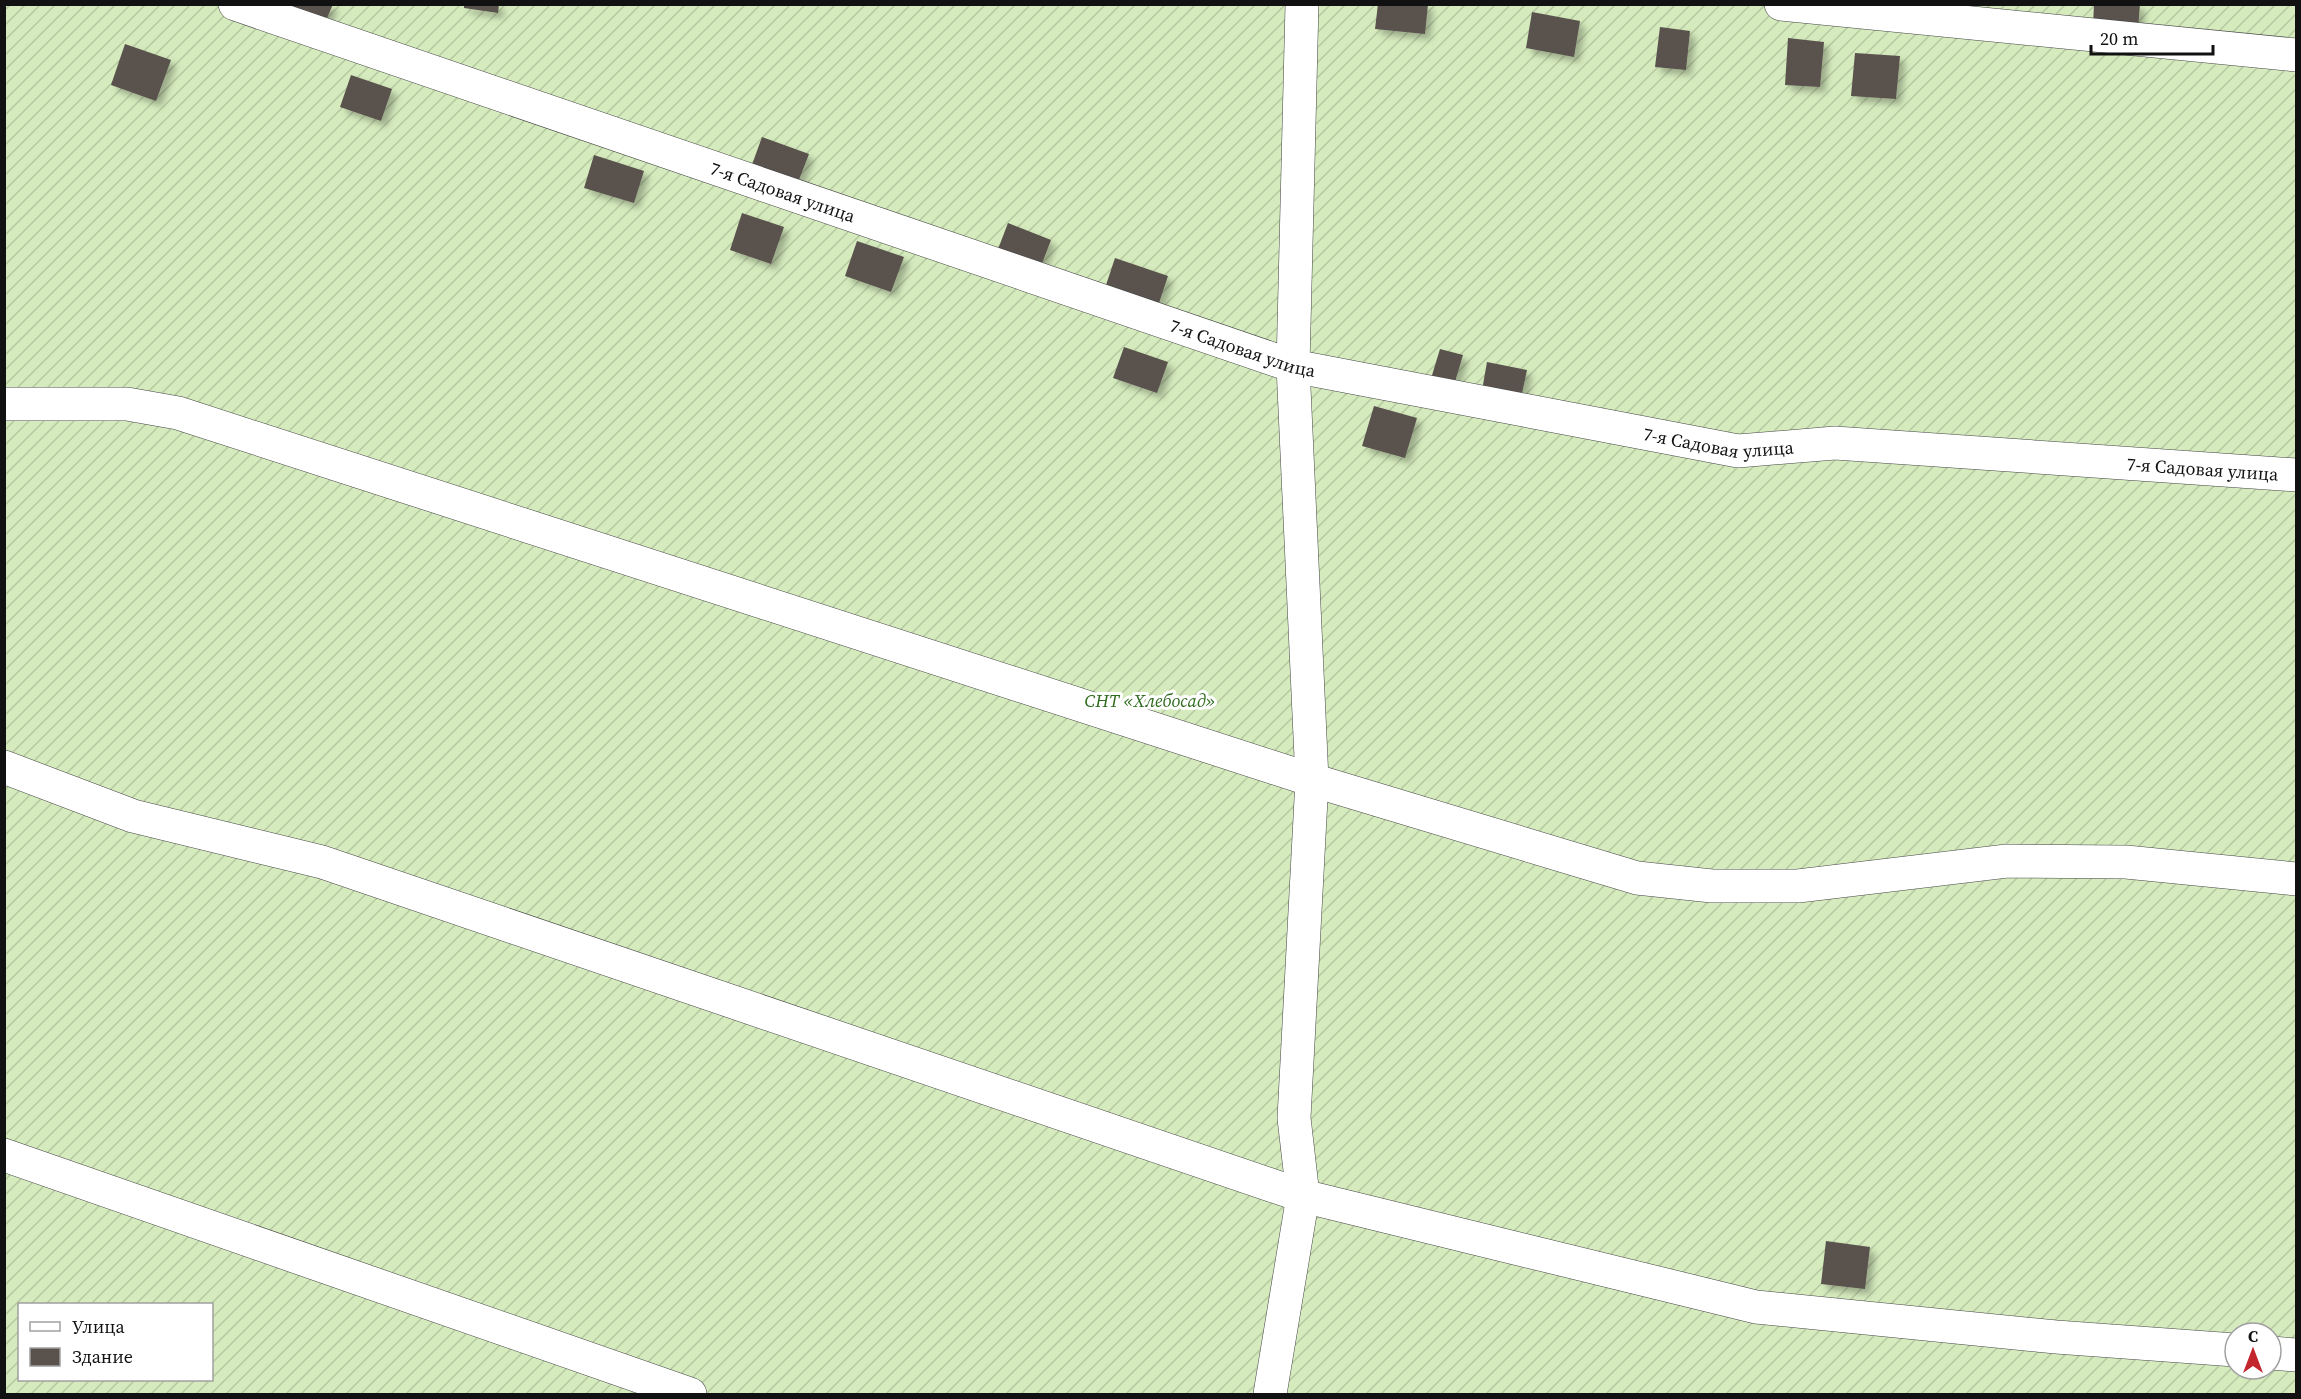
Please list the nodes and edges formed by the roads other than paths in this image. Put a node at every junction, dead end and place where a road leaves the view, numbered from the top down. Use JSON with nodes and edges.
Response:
{"nodes":[{"id":1,"x":235,"y":4,"type":"edge"},
{"id":2,"x":1302,"y":4,"type":"edge"},
{"id":3,"x":1781,"y":4,"type":"edge"},
{"id":4,"x":2296,"y":55,"type":"edge"},
{"id":5,"x":1293,"y":366,"type":"junction"},
{"id":6,"x":4,"y":404,"type":"edge"},
{"id":7,"x":2296,"y":475,"type":"edge"},
{"id":8,"x":4,"y":767,"type":"edge"},
{"id":9,"x":1312,"y":780,"type":"junction"},
{"id":10,"x":2296,"y":879,"type":"edge"},
{"id":11,"x":4,"y":1155,"type":"edge"},
{"id":12,"x":1304,"y":1196,"type":"junction"},
{"id":13,"x":2223,"y":1349,"type":"edge"},
{"id":14,"x":690,"y":1395,"type":"edge"},
{"id":15,"x":1270,"y":1395,"type":"edge"}],
"edges":[{"from":1,"to":5,"type":"lane","name":"7-я Садовая улица"},
{"from":2,"to":5,"type":"lane"},
{"from":3,"to":4,"type":"lane"},
{"from":5,"to":7,"type":"lane","name":"7-я Садовая улица"},
{"from":5,"to":9,"type":"lane"},
{"from":6,"to":9,"type":"lane"},
{"from":8,"to":12,"type":"lane"},
{"from":9,"to":10,"type":"lane"},
{"from":9,"to":12,"type":"lane"},
{"from":11,"to":14,"type":"lane"},
{"from":12,"to":13,"type":"lane"},
{"from":12,"to":15,"type":"lane"}]}
